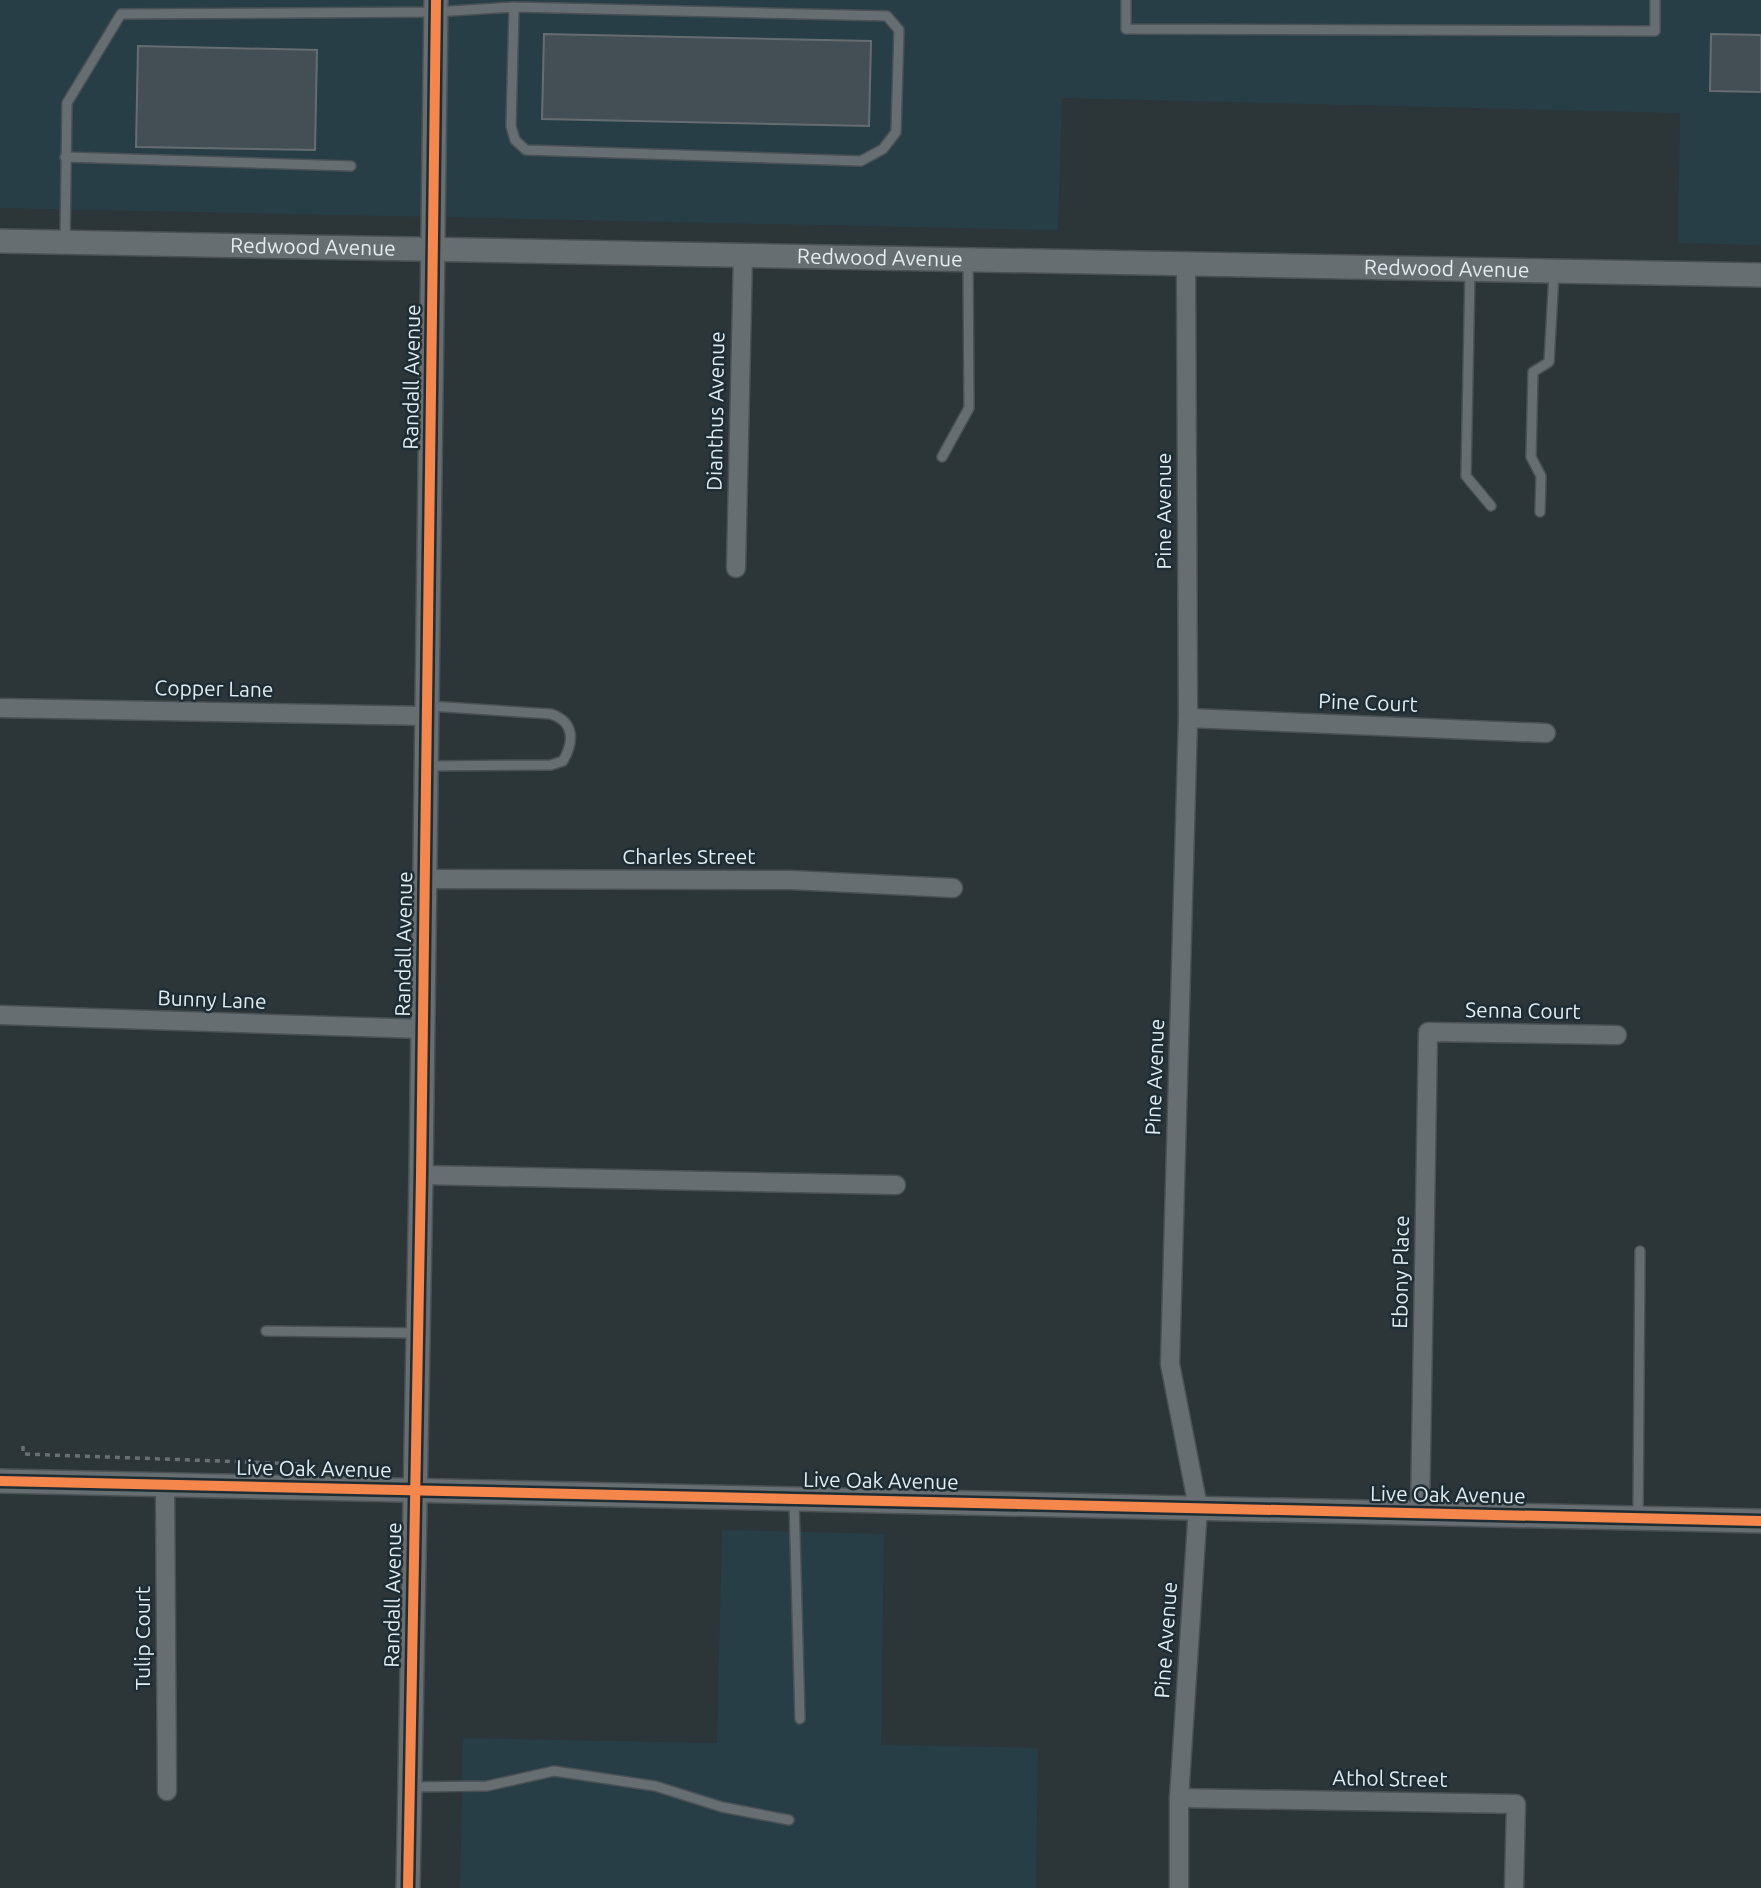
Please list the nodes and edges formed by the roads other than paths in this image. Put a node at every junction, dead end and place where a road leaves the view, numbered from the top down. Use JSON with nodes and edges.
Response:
{"nodes":[{"id":1,"x":1126,"y":0,"type":"edge"},
{"id":2,"x":1655,"y":0,"type":"edge"},
{"id":3,"x":435,"y":6,"type":"edge"},
{"id":4,"x":514,"y":7,"type":"junction"},
{"id":5,"x":65,"y":157,"type":"junction"},
{"id":6,"x":351,"y":166,"type":"dead end"},
{"id":7,"x":0,"y":241,"type":"edge"},
{"id":8,"x":65,"y":242,"type":"junction"},
{"id":9,"x":433,"y":249,"type":"junction"},
{"id":10,"x":743,"y":255,"type":"junction"},
{"id":11,"x":968,"y":259,"type":"junction"},
{"id":12,"x":1186,"y":264,"type":"junction"},
{"id":13,"x":1470,"y":269,"type":"junction"},
{"id":14,"x":1555,"y":271,"type":"junction"},
{"id":15,"x":1761,"y":275,"type":"edge"},
{"id":16,"x":942,"y":457,"type":"dead end"},
{"id":17,"x":1490,"y":506,"type":"dead end"},
{"id":18,"x":1540,"y":512,"type":"dead end"},
{"id":19,"x":736,"y":568,"type":"dead end"},
{"id":20,"x":0,"y":708,"type":"edge"},
{"id":21,"x":428,"y":711,"type":"junction"},
{"id":22,"x":1188,"y":718,"type":"junction"},
{"id":23,"x":1546,"y":733,"type":"dead end"},
{"id":24,"x":427,"y":766,"type":"junction"},
{"id":25,"x":425,"y":879,"type":"junction"},
{"id":26,"x":953,"y":888,"type":"dead end"},
{"id":27,"x":0,"y":1015,"type":"edge"},
{"id":28,"x":422,"y":1029,"type":"junction"},
{"id":29,"x":1428,"y":1032,"type":"joint"},
{"id":30,"x":1617,"y":1035,"type":"dead end"},
{"id":31,"x":421,"y":1175,"type":"junction"},
{"id":32,"x":896,"y":1185,"type":"dead end"},
{"id":33,"x":1640,"y":1251,"type":"dead end"},
{"id":34,"x":266,"y":1331,"type":"dead end"},
{"id":35,"x":418,"y":1333,"type":"junction"},
{"id":36,"x":0,"y":1481,"type":"edge"},
{"id":37,"x":164,"y":1485,"type":"junction"},
{"id":38,"x":415,"y":1490,"type":"junction"},
{"id":39,"x":794,"y":1498,"type":"junction"},
{"id":40,"x":1198,"y":1507,"type":"junction"},
{"id":41,"x":1420,"y":1513,"type":"junction"},
{"id":42,"x":1638,"y":1518,"type":"junction"},
{"id":43,"x":1761,"y":1521,"type":"edge"},
{"id":44,"x":800,"y":1719,"type":"dead end"},
{"id":45,"x":410,"y":1787,"type":"junction"},
{"id":46,"x":167,"y":1791,"type":"dead end"},
{"id":47,"x":1180,"y":1798,"type":"junction"},
{"id":48,"x":789,"y":1820,"type":"dead end"},
{"id":49,"x":408,"y":1888,"type":"edge"},
{"id":50,"x":1179,"y":1888,"type":"edge"},
{"id":51,"x":1514,"y":1888,"type":"edge"}],
"edges":[{"from":1,"to":2,"type":"lane"},
{"from":3,"to":4,"type":"lane"},
{"from":3,"to":5,"type":"lane"},
{"from":3,"to":9,"type":"street","name":"Randall Avenue"},
{"from":4,"to":4,"type":"lane"},
{"from":5,"to":6,"type":"lane"},
{"from":5,"to":8,"type":"lane"},
{"from":7,"to":8,"type":"street","name":"Redwood Avenue"},
{"from":8,"to":9,"type":"street","name":"Redwood Avenue"},
{"from":9,"to":10,"type":"street","name":"Redwood Avenue"},
{"from":9,"to":21,"type":"street","name":"Randall Avenue"},
{"from":10,"to":11,"type":"street","name":"Redwood Avenue"},
{"from":10,"to":19,"type":"street","name":"Dianthus Avenue"},
{"from":11,"to":12,"type":"street","name":"Redwood Avenue"},
{"from":11,"to":16,"type":"lane"},
{"from":12,"to":13,"type":"street","name":"Redwood Avenue"},
{"from":12,"to":22,"type":"street","name":"Pine Avenue"},
{"from":13,"to":14,"type":"street","name":"Redwood Avenue"},
{"from":13,"to":17,"type":"lane"},
{"from":14,"to":15,"type":"street","name":"Redwood Avenue"},
{"from":14,"to":18,"type":"lane"},
{"from":20,"to":21,"type":"street","name":"Copper Lane"},
{"from":21,"to":24,"type":"street","name":"Randall Avenue"},
{"from":21,"to":24,"type":"lane"},
{"from":22,"to":23,"type":"street","name":"Pine Court"},
{"from":22,"to":40,"type":"street","name":"Pine Avenue"},
{"from":24,"to":25,"type":"street","name":"Randall Avenue"},
{"from":25,"to":26,"type":"street","name":"Charles Street"},
{"from":25,"to":28,"type":"street","name":"Randall Avenue"},
{"from":27,"to":28,"type":"street","name":"Bunny Lane"},
{"from":28,"to":31,"type":"street","name":"Randall Avenue"},
{"from":29,"to":30,"type":"street","name":"Senna Court"},
{"from":29,"to":41,"type":"street","name":"Ebony Place"},
{"from":31,"to":32,"type":"street"},
{"from":31,"to":35,"type":"street","name":"Randall Avenue"},
{"from":33,"to":42,"type":"lane"},
{"from":34,"to":35,"type":"lane"},
{"from":35,"to":38,"type":"street","name":"Randall Avenue"},
{"from":36,"to":37,"type":"street","name":"Live Oak Avenue"},
{"from":37,"to":38,"type":"street","name":"Live Oak Avenue"},
{"from":37,"to":46,"type":"street","name":"Tulip Court"},
{"from":38,"to":39,"type":"street","name":"Live Oak Avenue"},
{"from":38,"to":45,"type":"street","name":"Randall Avenue"},
{"from":39,"to":40,"type":"street","name":"Live Oak Avenue"},
{"from":39,"to":44,"type":"lane"},
{"from":40,"to":41,"type":"street","name":"Live Oak Avenue"},
{"from":40,"to":47,"type":"street","name":"Pine Avenue"},
{"from":41,"to":42,"type":"street","name":"Live Oak Avenue"},
{"from":42,"to":43,"type":"street","name":"Live Oak Avenue"},
{"from":45,"to":48,"type":"lane"},
{"from":45,"to":49,"type":"street","name":"Randall Avenue"},
{"from":47,"to":50,"type":"street","name":"Pine Avenue"},
{"from":47,"to":51,"type":"street","name":"Athol Street"}]}
